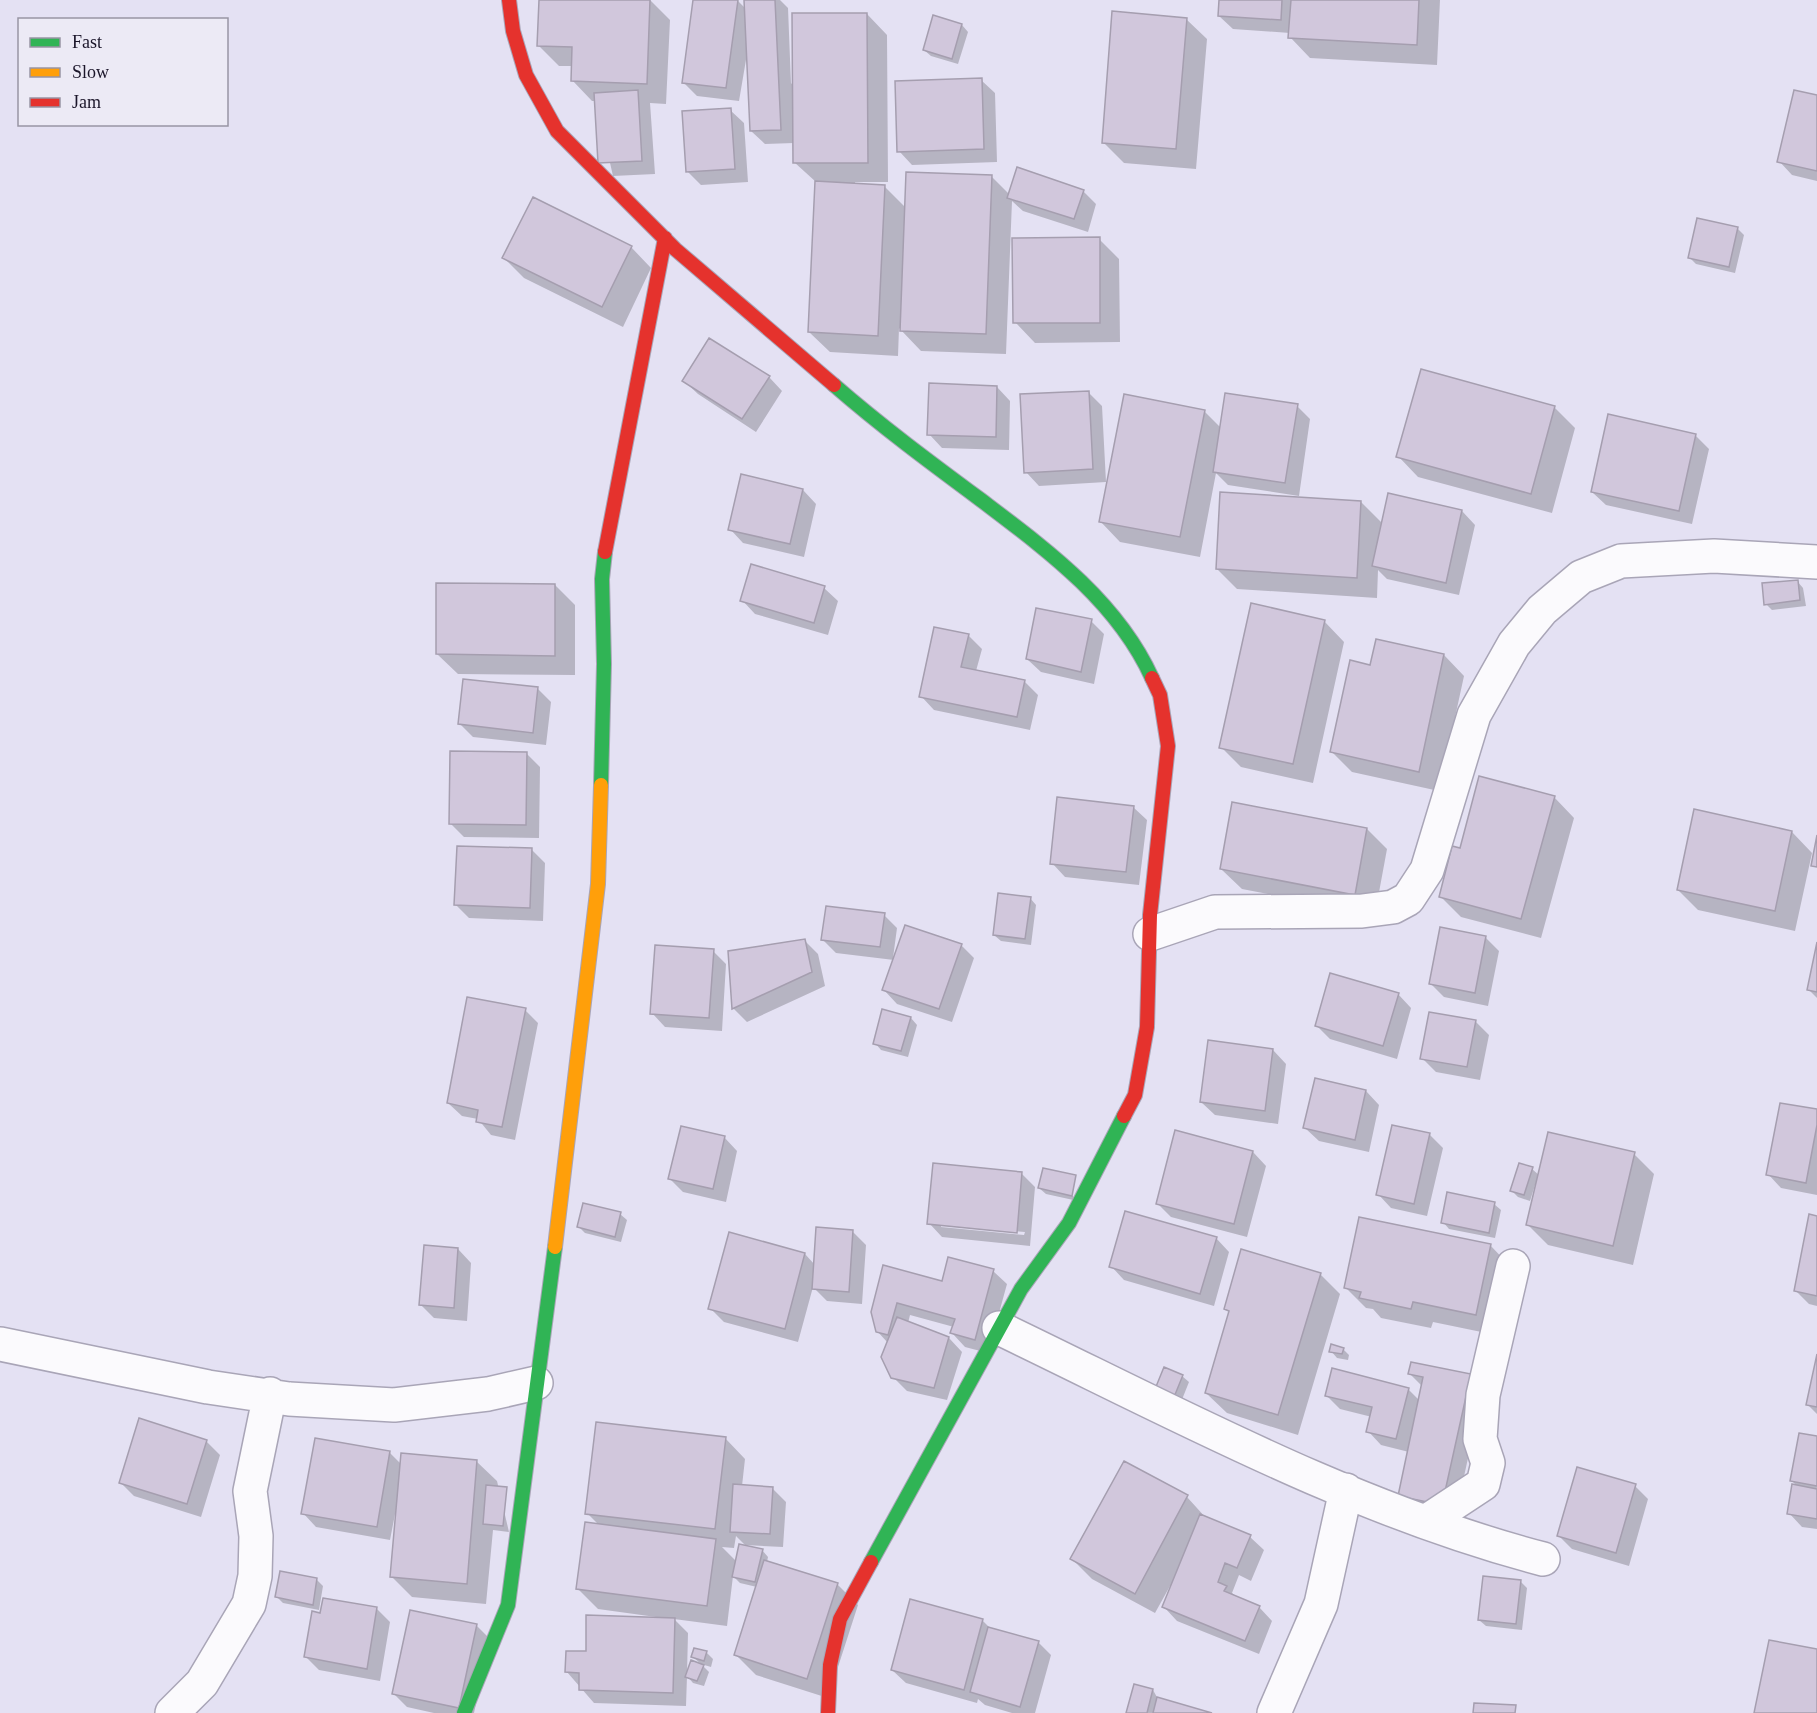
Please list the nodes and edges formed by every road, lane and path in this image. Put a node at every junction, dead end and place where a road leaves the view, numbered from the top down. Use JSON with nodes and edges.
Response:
{"nodes":[{"id":1,"x":509,"y":0,"type":"edge"},
{"id":2,"x":664,"y":238,"type":"junction"},
{"id":3,"x":1817,"y":562,"type":"edge"},
{"id":4,"x":1150,"y":934,"type":"junction"},
{"id":5,"x":1513,"y":1266,"type":"dead end"},
{"id":6,"x":999,"y":1328,"type":"junction"},
{"id":7,"x":0,"y":1344,"type":"edge"},
{"id":8,"x":536,"y":1383,"type":"junction"},
{"id":9,"x":270,"y":1394,"type":"junction"},
{"id":10,"x":1346,"y":1490,"type":"junction"},
{"id":11,"x":1463,"y":1497,"type":"junction"},
{"id":12,"x":1427,"y":1521,"type":"junction"},
{"id":13,"x":1463,"y":1534,"type":"junction"},
{"id":14,"x":1543,"y":1559,"type":"dead end"},
{"id":15,"x":172,"y":1713,"type":"edge"},
{"id":16,"x":464,"y":1713,"type":"edge"},
{"id":17,"x":828,"y":1713,"type":"edge"},
{"id":18,"x":1274,"y":1713,"type":"edge"}],
"edges":[{"from":1,"to":2,"type":"street"},
{"from":2,"to":4,"type":"street"},
{"from":2,"to":8,"type":"street"},
{"from":3,"to":4,"type":"street"},
{"from":4,"to":6,"type":"street"},
{"from":5,"to":11,"type":"street"},
{"from":6,"to":10,"type":"street"},
{"from":6,"to":17,"type":"street"},
{"from":7,"to":9,"type":"street"},
{"from":8,"to":9,"type":"street"},
{"from":8,"to":16,"type":"street"},
{"from":9,"to":15,"type":"street"},
{"from":10,"to":12,"type":"street"},
{"from":10,"to":18,"type":"street"},
{"from":11,"to":12,"type":"street"},
{"from":11,"to":13,"type":"street"},
{"from":12,"to":13,"type":"street"},
{"from":13,"to":14,"type":"street"}]}
